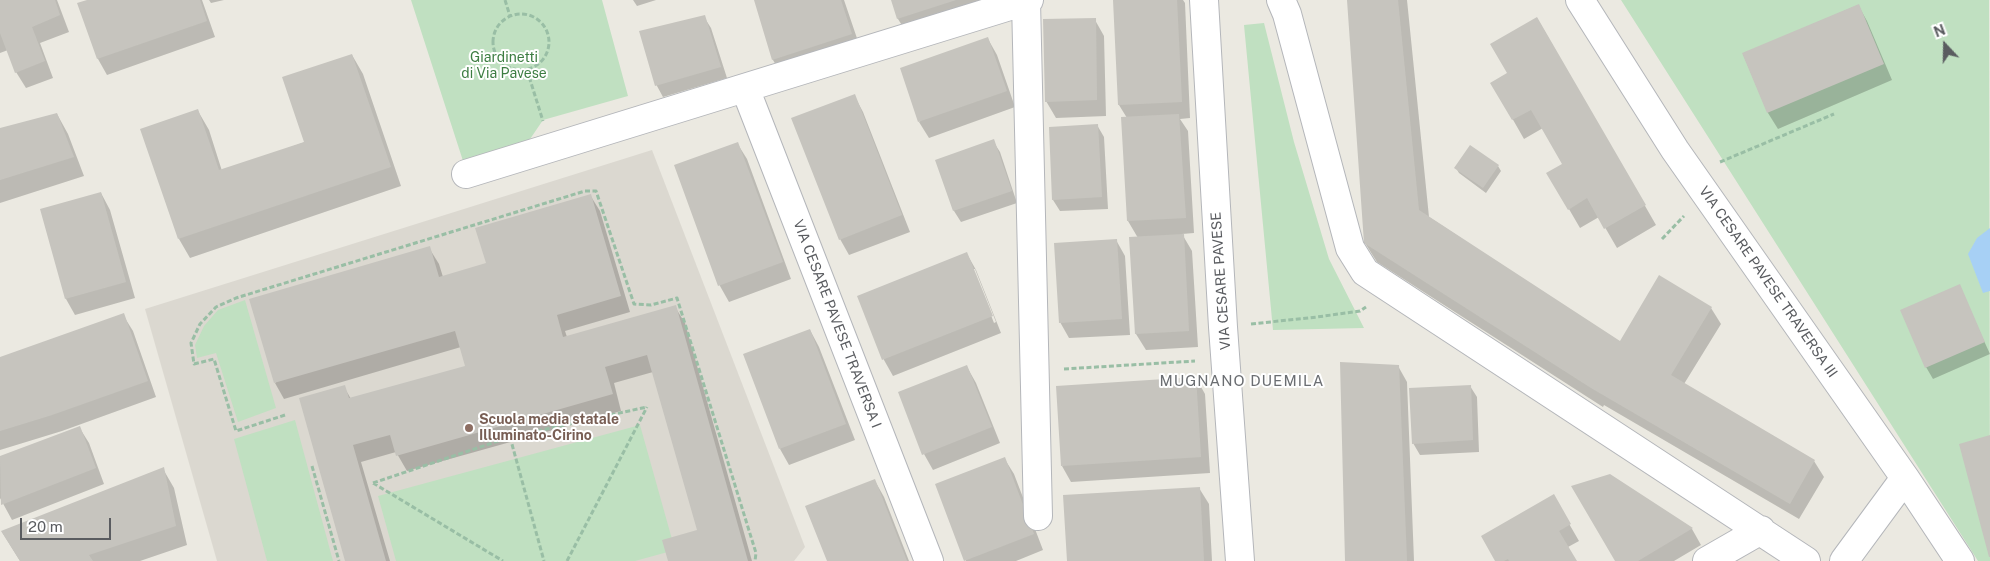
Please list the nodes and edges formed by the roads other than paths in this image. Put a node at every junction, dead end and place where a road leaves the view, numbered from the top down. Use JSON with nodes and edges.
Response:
{"nodes":[{"id":1,"x":1027,"y":0,"type":"edge"},
{"id":2,"x":1204,"y":0,"type":"edge"},
{"id":3,"x":1281,"y":0,"type":"edge"},
{"id":4,"x":1580,"y":0,"type":"edge"},
{"id":5,"x":745,"y":88,"type":"junction"},
{"id":6,"x":466,"y":174,"type":"dead end"},
{"id":7,"x":1905,"y":478,"type":"junction"},
{"id":8,"x":1038,"y":516,"type":"dead end"},
{"id":9,"x":1761,"y":530,"type":"junction"},
{"id":10,"x":929,"y":561,"type":"edge"},
{"id":11,"x":1240,"y":561,"type":"edge"},
{"id":12,"x":1707,"y":561,"type":"edge"},
{"id":13,"x":1806,"y":561,"type":"edge"},
{"id":14,"x":1844,"y":561,"type":"edge"},
{"id":15,"x":1960,"y":561,"type":"edge"}],
"edges":[{"from":1,"to":5,"type":"street"},
{"from":1,"to":8,"type":"street"},
{"from":2,"to":11,"type":"street","name":"VIA CESARE PAVESE"},
{"from":3,"to":9,"type":"street"},
{"from":4,"to":7,"type":"street","name":"VIA CESARE PAVESE TRAVERSA III"},
{"from":5,"to":6,"type":"street"},
{"from":5,"to":10,"type":"street","name":"VIA CESARE PAVESE TRAVERSA I"},
{"from":7,"to":14,"type":"street"},
{"from":7,"to":15,"type":"street","name":"VIA CESARE PAVESE TRAVERSA III"},
{"from":9,"to":12,"type":"street"},
{"from":9,"to":13,"type":"street"}]}
